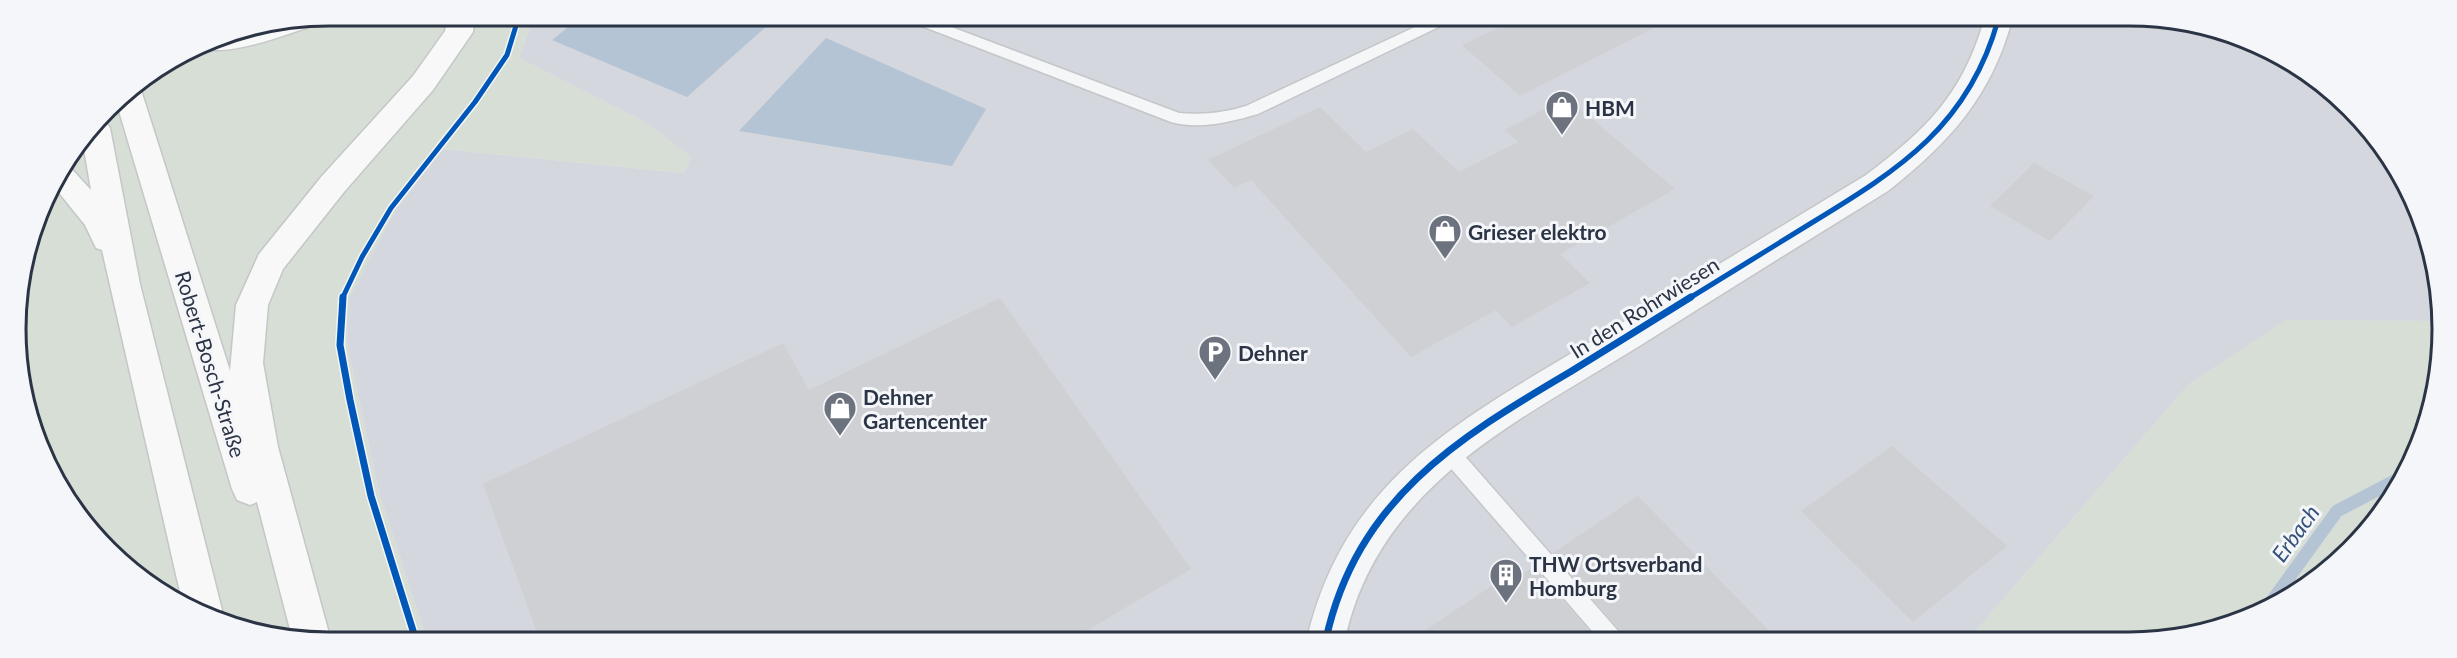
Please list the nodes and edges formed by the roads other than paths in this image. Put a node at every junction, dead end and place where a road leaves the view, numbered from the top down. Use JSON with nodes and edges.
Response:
{"nodes":[{"id":1,"x":460,"y":26,"type":"edge"},
{"id":2,"x":935,"y":26,"type":"edge"},
{"id":3,"x":1429,"y":26,"type":"edge"},
{"id":4,"x":1997,"y":26,"type":"edge"},
{"id":5,"x":269,"y":31,"type":"edge"},
{"id":6,"x":251,"y":36,"type":"edge"},
{"id":7,"x":130,"y":100,"type":"edge"},
{"id":8,"x":96,"y":135,"type":"edge"},
{"id":9,"x":65,"y":179,"type":"edge"},
{"id":10,"x":124,"y":284,"type":"junction"},
{"id":11,"x":1448,"y":450,"type":"junction"},
{"id":12,"x":202,"y":604,"type":"edge"},
{"id":13,"x":294,"y":630,"type":"edge"},
{"id":14,"x":310,"y":632,"type":"edge"},
{"id":15,"x":1328,"y":632,"type":"edge"},
{"id":16,"x":1606,"y":632,"type":"edge"}],
"edges":[{"from":1,"to":14,"type":"main road"},
{"from":2,"to":3,"type":"lane"},
{"from":4,"to":11,"type":"street","name":"In den Rohrwiesen"},
{"from":5,"to":6,"type":"main road"},
{"from":7,"to":13,"type":"main road","name":"Robert-Bosch-Straße"},
{"from":8,"to":10,"type":"main road"},
{"from":9,"to":10,"type":"main road"},
{"from":10,"to":12,"type":"main road"},
{"from":11,"to":15,"type":"street","name":"In den Rohrwiesen"},
{"from":11,"to":16,"type":"lane"}]}
